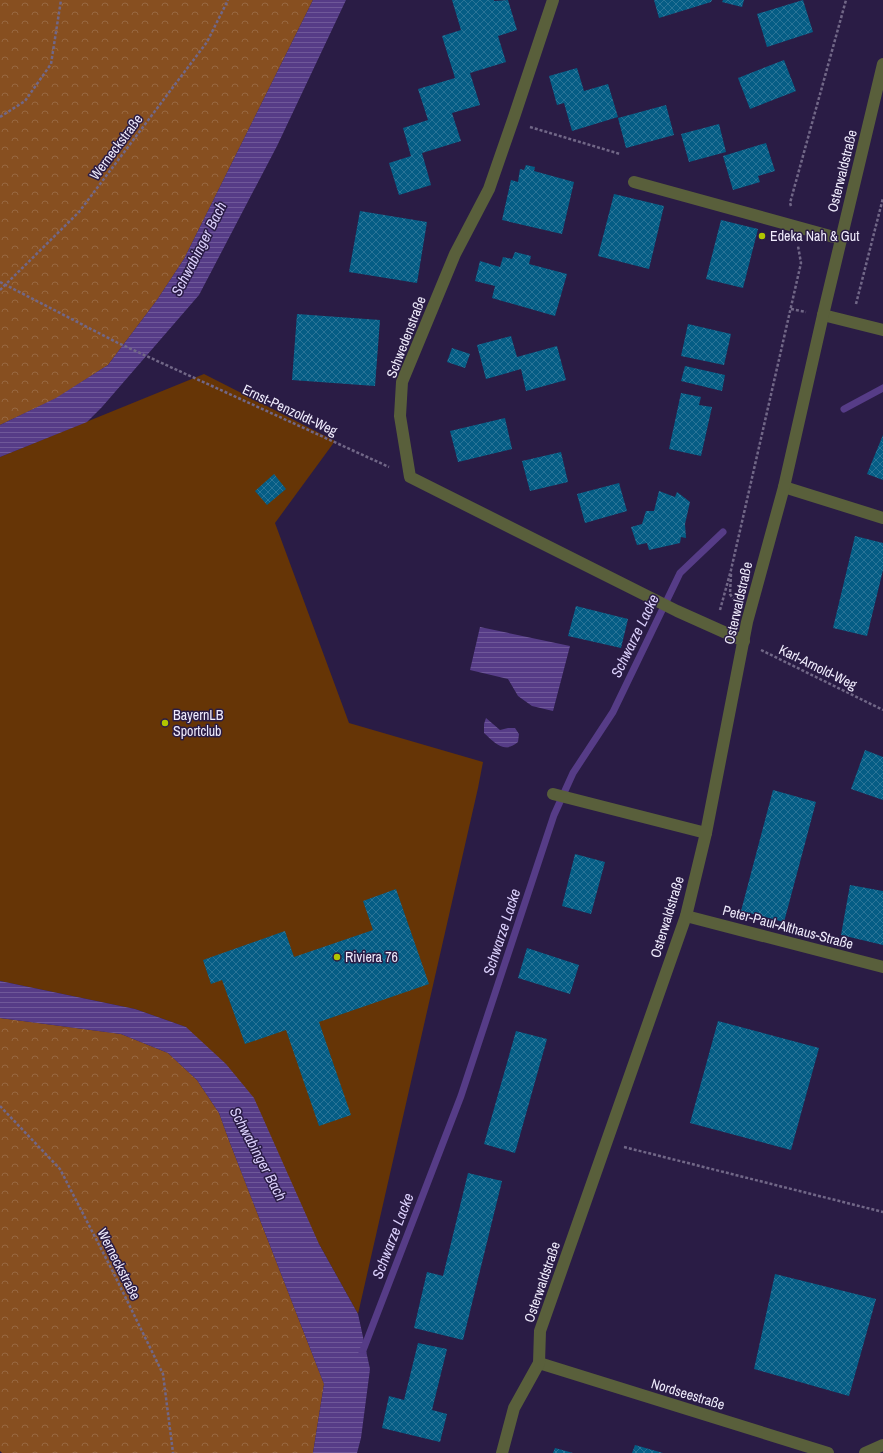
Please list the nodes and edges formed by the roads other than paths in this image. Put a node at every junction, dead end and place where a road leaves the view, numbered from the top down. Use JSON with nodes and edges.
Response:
{"nodes":[{"id":1,"x":553,"y":0,"type":"edge"},
{"id":2,"x":883,"y":64,"type":"edge"},
{"id":3,"x":634,"y":182,"type":"dead end"},
{"id":4,"x":841,"y":239,"type":"junction"},
{"id":5,"x":823,"y":315,"type":"junction"},
{"id":6,"x":883,"y":330,"type":"edge"},
{"id":7,"x":784,"y":487,"type":"junction"},
{"id":8,"x":883,"y":518,"type":"edge"},
{"id":9,"x":744,"y":641,"type":"junction"},
{"id":10,"x":553,"y":794,"type":"dead end"},
{"id":11,"x":706,"y":833,"type":"junction"},
{"id":12,"x":686,"y":916,"type":"junction"},
{"id":13,"x":883,"y":967,"type":"edge"},
{"id":14,"x":539,"y":1363,"type":"junction"},
{"id":15,"x":883,"y":1445,"type":"edge"},
{"id":16,"x":502,"y":1453,"type":"edge"},
{"id":17,"x":828,"y":1453,"type":"edge"},
{"id":18,"x":865,"y":1453,"type":"edge"}],
"edges":[{"from":1,"to":9,"type":"street","name":"Schwedenstraße"},
{"from":2,"to":4,"type":"street","name":"Osterwaldstraße"},
{"from":3,"to":4,"type":"street"},
{"from":4,"to":5,"type":"street","name":"Osterwaldstraße"},
{"from":5,"to":6,"type":"street"},
{"from":5,"to":7,"type":"street","name":"Osterwaldstraße"},
{"from":7,"to":8,"type":"street"},
{"from":7,"to":9,"type":"street","name":"Osterwaldstraße"},
{"from":9,"to":11,"type":"street","name":"Osterwaldstraße"},
{"from":10,"to":11,"type":"street"},
{"from":11,"to":12,"type":"street","name":"Osterwaldstraße"},
{"from":12,"to":13,"type":"street","name":"Peter-Paul-Althaus-Straße"},
{"from":12,"to":14,"type":"street","name":"Osterwaldstraße"},
{"from":14,"to":16,"type":"street","name":"Osterwaldstraße"},
{"from":14,"to":17,"type":"street","name":"Nordseestraße"},
{"from":15,"to":18,"type":"street"}]}
